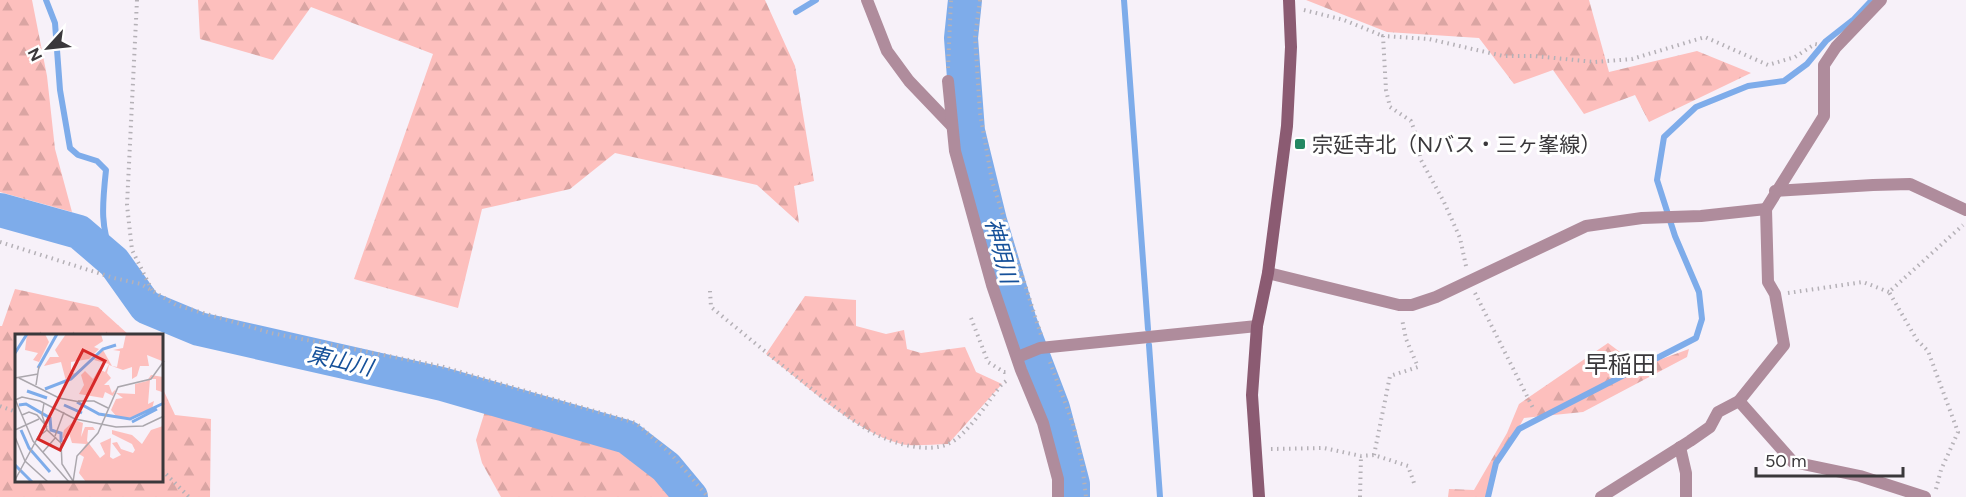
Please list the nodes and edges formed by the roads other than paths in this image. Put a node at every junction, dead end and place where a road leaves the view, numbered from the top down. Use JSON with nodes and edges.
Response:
{"nodes":[{"id":1,"x":867,"y":0,"type":"edge"},
{"id":2,"x":1881,"y":0,"type":"edge"},
{"id":3,"x":1290,"y":3,"type":"edge"},
{"id":4,"x":948,"y":81,"type":"road end"},
{"id":5,"x":952,"y":126,"type":"junction"},
{"id":6,"x":1776,"y":191,"type":"junction"},
{"id":7,"x":1766,"y":209,"type":"junction"},
{"id":8,"x":1966,"y":210,"type":"edge"},
{"id":9,"x":1268,"y":273,"type":"junction"},
{"id":10,"x":1257,"y":326,"type":"junction"},
{"id":11,"x":1019,"y":356,"type":"junction"},
{"id":12,"x":1739,"y":401,"type":"junction"},
{"id":13,"x":1680,"y":447,"type":"junction"},
{"id":14,"x":1058,"y":497,"type":"edge"},
{"id":15,"x":1259,"y":497,"type":"edge"},
{"id":16,"x":1601,"y":497,"type":"edge"},
{"id":17,"x":1686,"y":497,"type":"edge"},
{"id":18,"x":1925,"y":497,"type":"edge"}],
"edges":[{"from":1,"to":5,"type":"street"},
{"from":2,"to":6,"type":"street"},
{"from":3,"to":9,"type":"street"},
{"from":4,"to":5,"type":"street"},
{"from":5,"to":11,"type":"street"},
{"from":6,"to":7,"type":"street"},
{"from":6,"to":8,"type":"street"},
{"from":7,"to":9,"type":"street"},
{"from":7,"to":12,"type":"street"},
{"from":9,"to":10,"type":"street"},
{"from":10,"to":11,"type":"street"},
{"from":10,"to":15,"type":"street"},
{"from":11,"to":14,"type":"street"},
{"from":12,"to":13,"type":"street"},
{"from":12,"to":18,"type":"street"},
{"from":13,"to":16,"type":"street"},
{"from":13,"to":17,"type":"street"}]}
